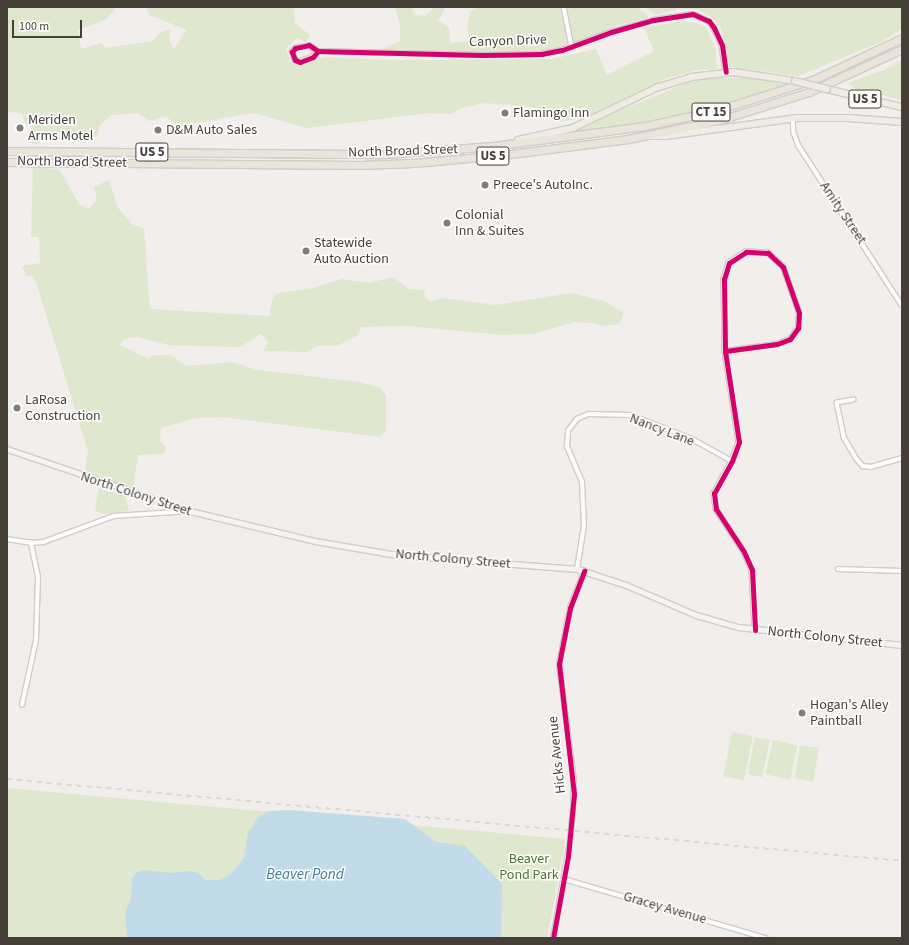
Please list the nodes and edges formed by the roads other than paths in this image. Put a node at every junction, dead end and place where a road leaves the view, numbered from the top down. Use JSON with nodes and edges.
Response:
{"nodes":[{"id":1,"x":564,"y":7,"type":"edge"},
{"id":2,"x":902,"y":38,"type":"edge"},
{"id":3,"x":572,"y":47,"type":"junction"},
{"id":4,"x":902,"y":49,"type":"edge"},
{"id":5,"x":318,"y":51,"type":"junction"},
{"id":6,"x":726,"y":72,"type":"junction"},
{"id":7,"x":902,"y":107,"type":"edge"},
{"id":8,"x":793,"y":119,"type":"junction"},
{"id":9,"x":902,"y":122,"type":"edge"},
{"id":10,"x":648,"y":136,"type":"junction"},
{"id":11,"x":507,"y":144,"type":"junction"},
{"id":12,"x":7,"y":151,"type":"edge"},
{"id":13,"x":316,"y":154,"type":"junction"},
{"id":14,"x":7,"y":162,"type":"edge"},
{"id":15,"x":317,"y":165,"type":"junction"},
{"id":16,"x":902,"y":305,"type":"edge"},
{"id":17,"x":725,"y":352,"type":"junction"},
{"id":18,"x":854,"y":400,"type":"dead end"},
{"id":19,"x":7,"y":449,"type":"edge"},
{"id":20,"x":902,"y":458,"type":"edge"},
{"id":21,"x":732,"y":461,"type":"junction"},
{"id":22,"x":190,"y":512,"type":"junction"},
{"id":23,"x":7,"y":539,"type":"edge"},
{"id":24,"x":31,"y":543,"type":"junction"},
{"id":25,"x":577,"y":569,"type":"junction"},
{"id":26,"x":838,"y":569,"type":"dead end"},
{"id":27,"x":584,"y":571,"type":"junction"},
{"id":28,"x":902,"y":571,"type":"edge"},
{"id":29,"x":754,"y":630,"type":"junction"},
{"id":30,"x":902,"y":645,"type":"edge"},
{"id":31,"x":22,"y":705,"type":"dead end"},
{"id":32,"x":564,"y":879,"type":"junction"},
{"id":33,"x":552,"y":938,"type":"edge"},
{"id":34,"x":766,"y":938,"type":"edge"}],
"edges":[{"from":1,"to":3,"type":"street"},
{"from":2,"to":11,"type":"highway","number":"CT 15"},
{"from":3,"to":5,"type":"street","name":"Canyon Drive"},
{"from":3,"to":6,"type":"street","name":"Canyon Drive"},
{"from":4,"to":10,"type":"highway","number":"CT 15"},
{"from":5,"to":5,"type":"street","name":"Canyon Drive"},
{"from":6,"to":7,"type":"main road","name":"North Broad Street","number":"US 5","bridge":true},
{"from":6,"to":11,"type":"main road","name":"North Broad Street","number":"US 5"},
{"from":8,"to":9,"type":"main road","name":"North Broad Street","number":"US 5"},
{"from":8,"to":10,"type":"main road","name":"North Broad Street","number":"US 5"},
{"from":8,"to":16,"type":"street","name":"Amity Street"},
{"from":10,"to":15,"type":"highway","name":"North Broad Street","number":"US 5"},
{"from":11,"to":13,"type":"highway","name":"North Broad Street","number":"US 5"},
{"from":12,"to":13,"type":"highway","name":"North Broad Street","number":"US 5"},
{"from":13,"to":15,"type":"highway"},
{"from":14,"to":15,"type":"highway","name":"North Broad Street","number":"US 5"},
{"from":17,"to":17,"type":"street"},
{"from":17,"to":21,"type":"street"},
{"from":18,"to":20,"type":"street"},
{"from":19,"to":22,"type":"main road","name":"North Colony Street"},
{"from":21,"to":25,"type":"street","name":"Nancy Lane"},
{"from":21,"to":29,"type":"street"},
{"from":22,"to":24,"type":"street"},
{"from":22,"to":25,"type":"main road","name":"North Colony Street"},
{"from":23,"to":24,"type":"street"},
{"from":24,"to":31,"type":"street"},
{"from":25,"to":27,"type":"main road","name":"North Colony Street"},
{"from":26,"to":28,"type":"street"},
{"from":27,"to":29,"type":"main road","name":"North Colony Street"},
{"from":27,"to":32,"type":"street","name":"Hicks Avenue","bridge":true},
{"from":29,"to":30,"type":"main road","name":"North Colony Street"},
{"from":32,"to":33,"type":"street","name":"Hicks Avenue"},
{"from":32,"to":34,"type":"street","name":"Gracey Avenue"}]}
